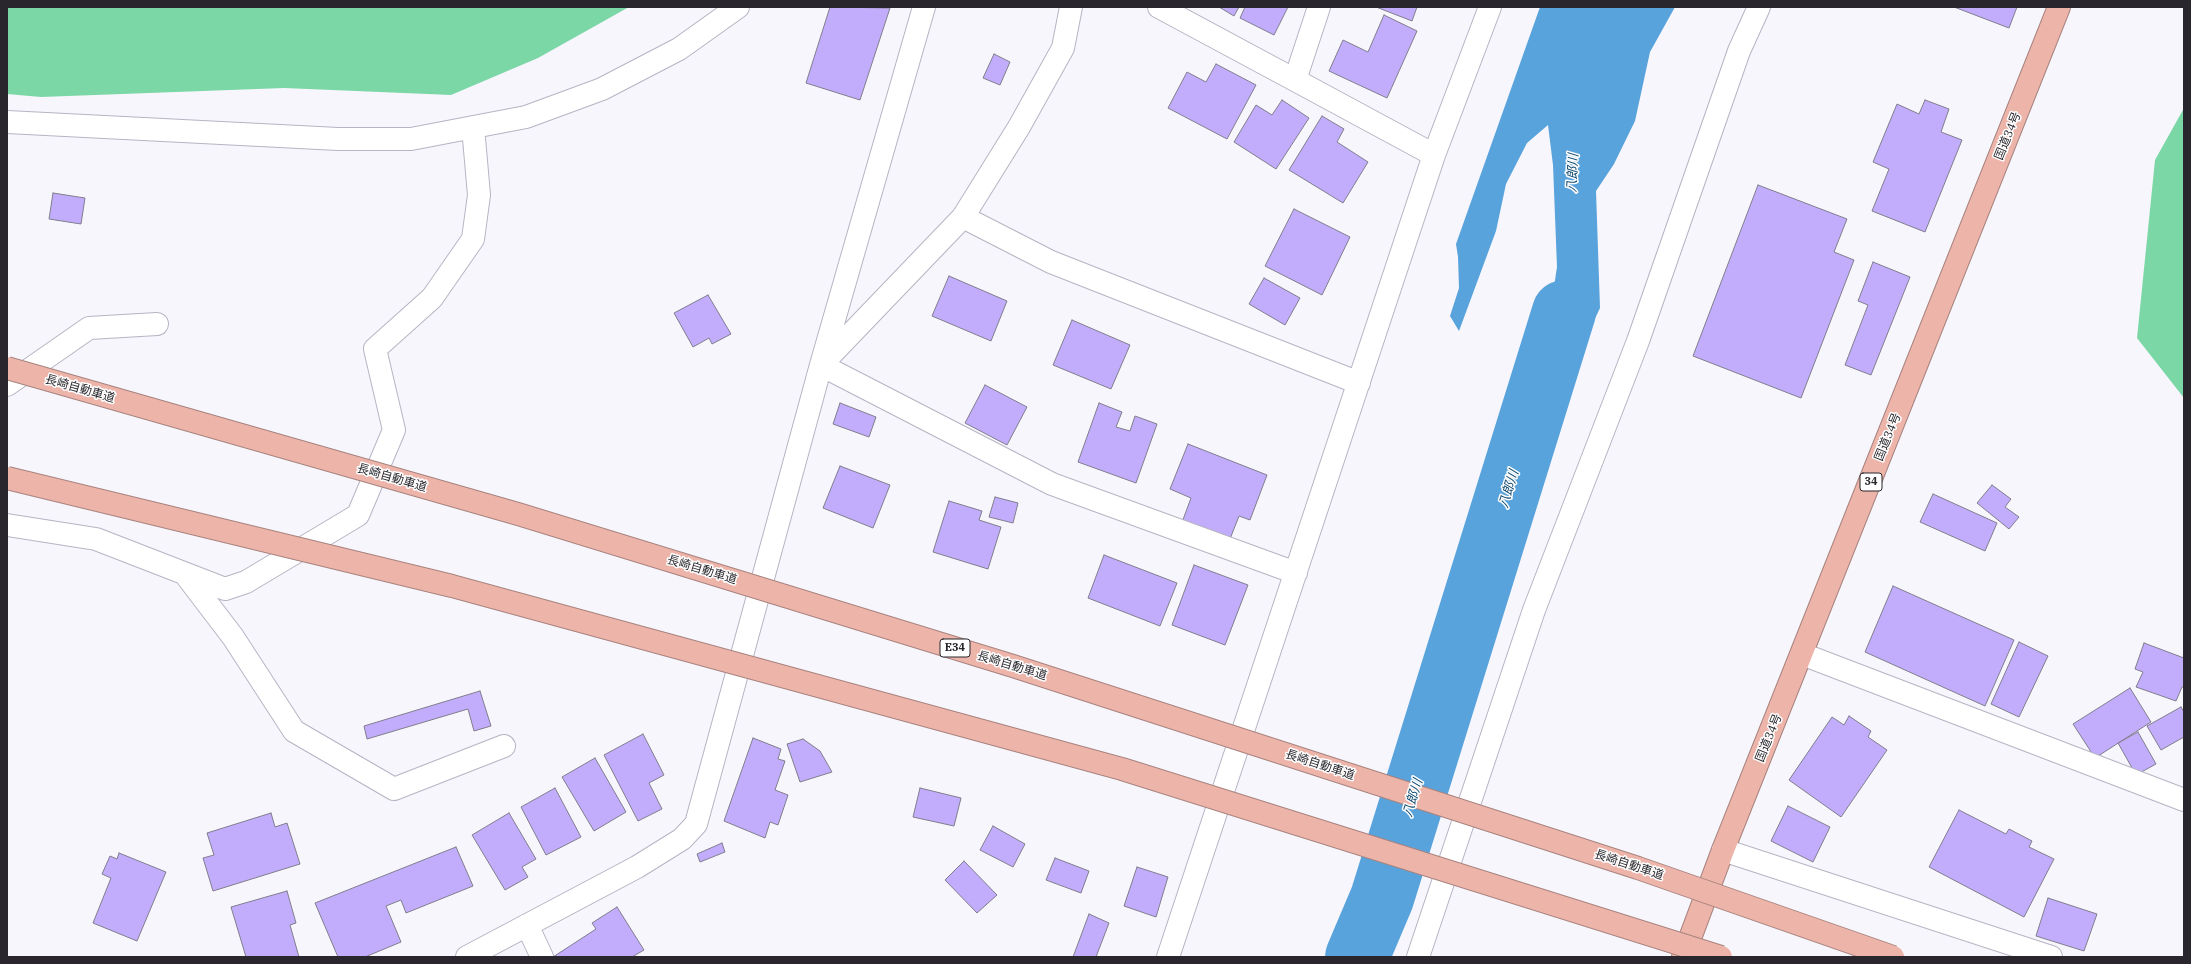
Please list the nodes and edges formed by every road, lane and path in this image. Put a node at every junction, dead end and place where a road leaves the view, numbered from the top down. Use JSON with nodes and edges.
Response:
{"nodes":[{"id":1,"x":738,"y":7,"type":"edge"},
{"id":2,"x":924,"y":7,"type":"edge"},
{"id":3,"x":1071,"y":7,"type":"edge"},
{"id":4,"x":1159,"y":7,"type":"edge"},
{"id":5,"x":1320,"y":7,"type":"edge"},
{"id":6,"x":1490,"y":7,"type":"edge"},
{"id":7,"x":1760,"y":7,"type":"edge"},
{"id":8,"x":2059,"y":7,"type":"edge"},
{"id":9,"x":1295,"y":80,"type":"junction"},
{"id":10,"x":7,"y":122,"type":"edge"},
{"id":11,"x":473,"y":127,"type":"junction"},
{"id":12,"x":1434,"y":155,"type":"junction"},
{"id":13,"x":963,"y":217,"type":"junction"},
{"id":14,"x":157,"y":324,"type":"dead end"},
{"id":15,"x":821,"y":365,"type":"junction"},
{"id":16,"x":7,"y":368,"type":"edge"},
{"id":17,"x":1359,"y":383,"type":"junction"},
{"id":18,"x":7,"y":385,"type":"edge"},
{"id":19,"x":7,"y":478,"type":"edge"},
{"id":20,"x":7,"y":525,"type":"edge"},
{"id":21,"x":1296,"y":573,"type":"junction"},
{"id":22,"x":185,"y":574,"type":"junction"},
{"id":23,"x":1802,"y":654,"type":"junction"},
{"id":24,"x":504,"y":746,"type":"dead end"},
{"id":25,"x":2184,"y":800,"type":"edge"},
{"id":26,"x":1723,"y":850,"type":"junction"},
{"id":27,"x":527,"y":925,"type":"junction"},
{"id":28,"x":466,"y":957,"type":"edge"},
{"id":29,"x":542,"y":957,"type":"edge"},
{"id":30,"x":1168,"y":957,"type":"edge"},
{"id":31,"x":1418,"y":957,"type":"edge"},
{"id":32,"x":1683,"y":957,"type":"edge"},
{"id":33,"x":1721,"y":957,"type":"edge"},
{"id":34,"x":1893,"y":957,"type":"edge"},
{"id":35,"x":2051,"y":957,"type":"edge"}],
"edges":[{"from":1,"to":11,"type":"street"},
{"from":2,"to":15,"type":"street"},
{"from":3,"to":13,"type":"street"},
{"from":4,"to":9,"type":"street"},
{"from":5,"to":9,"type":"street"},
{"from":6,"to":12,"type":"street"},
{"from":7,"to":31,"type":"street"},
{"from":8,"to":23,"type":"highway","name":"国道34号","number":"34"},
{"from":9,"to":12,"type":"street"},
{"from":10,"to":11,"type":"street"},
{"from":11,"to":22,"type":"street"},
{"from":12,"to":17,"type":"street"},
{"from":13,"to":15,"type":"street"},
{"from":13,"to":17,"type":"street"},
{"from":14,"to":18,"type":"street"},
{"from":15,"to":21,"type":"street"},
{"from":15,"to":27,"type":"street"},
{"from":16,"to":34,"type":"highway","name":"長崎自動車道","number":"E34","bridge":true},
{"from":17,"to":21,"type":"street"},
{"from":19,"to":33,"type":"highway","bridge":true},
{"from":20,"to":22,"type":"street"},
{"from":21,"to":30,"type":"street"},
{"from":22,"to":24,"type":"street"},
{"from":23,"to":25,"type":"street"},
{"from":23,"to":26,"type":"highway","name":"国道34号","number":"34"},
{"from":26,"to":32,"type":"highway","name":"国道34号","number":"34"},
{"from":26,"to":35,"type":"street"},
{"from":27,"to":28,"type":"street"},
{"from":27,"to":29,"type":"street"}]}
